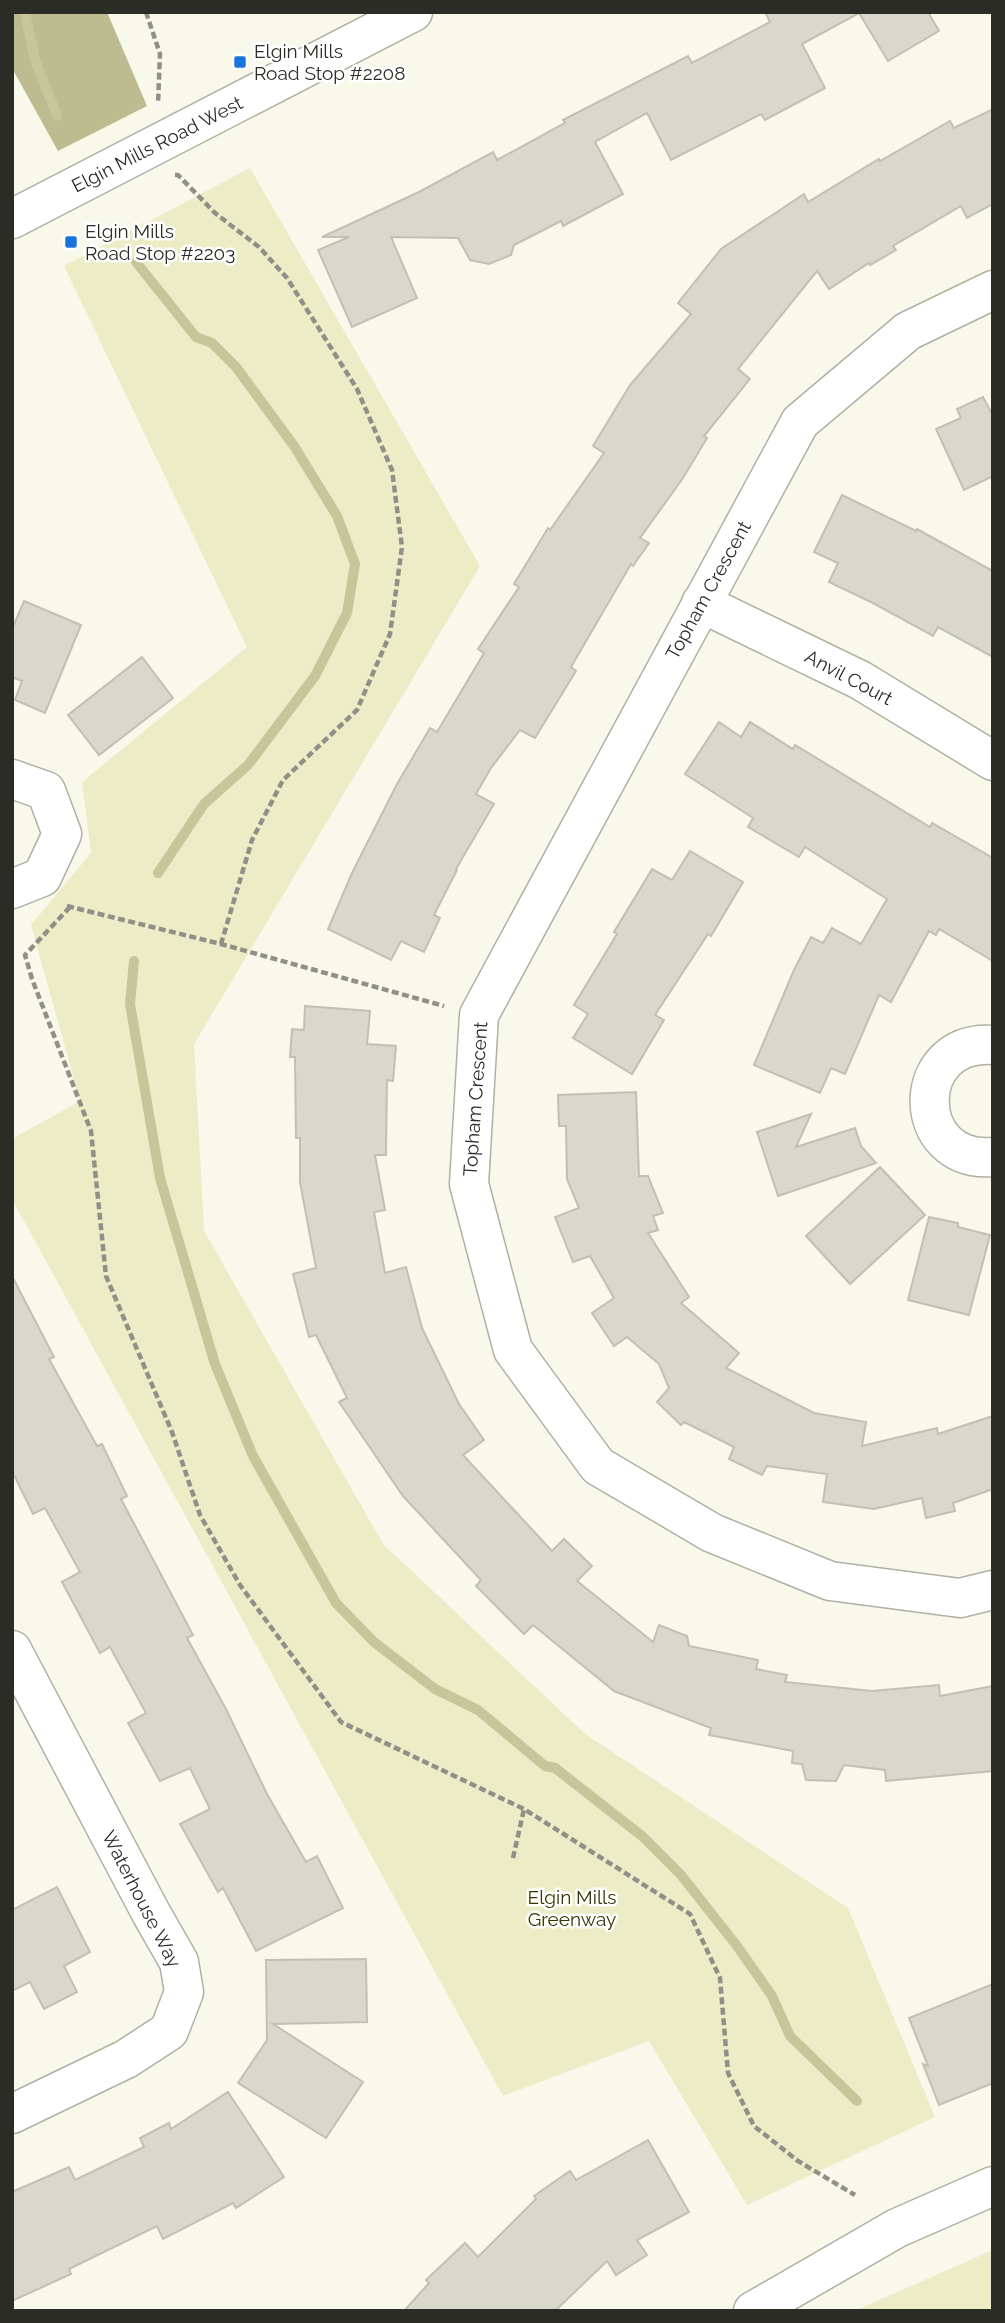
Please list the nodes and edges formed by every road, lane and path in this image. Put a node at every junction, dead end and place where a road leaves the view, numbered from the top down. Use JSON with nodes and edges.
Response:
{"nodes":[{"id":1,"x":146,"y":12,"type":"edge"},
{"id":2,"x":413,"y":12,"type":"edge"},
{"id":3,"x":158,"y":108,"type":"dead end"},
{"id":4,"x":167,"y":177,"type":"dead end"},
{"id":5,"x":12,"y":219,"type":"edge"},
{"id":6,"x":993,"y":290,"type":"edge"},
{"id":7,"x":701,"y":603,"type":"junction"},
{"id":8,"x":993,"y":761,"type":"edge"},
{"id":9,"x":12,"y":779,"type":"edge"},
{"id":10,"x":12,"y":889,"type":"edge"},
{"id":11,"x":62,"y":904,"type":"dead end"},
{"id":12,"x":70,"y":907,"type":"junction"},
{"id":13,"x":221,"y":944,"type":"junction"},
{"id":14,"x":479,"y":1015,"type":"junction"},
{"id":15,"x":993,"y":1045,"type":"edge"},
{"id":16,"x":993,"y":1157,"type":"edge"},
{"id":17,"x":993,"y":1590,"type":"edge"},
{"id":18,"x":12,"y":1650,"type":"edge"},
{"id":19,"x":524,"y":1809,"type":"junction"},
{"id":20,"x":513,"y":1858,"type":"dead end"},
{"id":21,"x":12,"y":2115,"type":"edge"},
{"id":22,"x":993,"y":2186,"type":"edge"},
{"id":23,"x":855,"y":2194,"type":"dead end"},
{"id":24,"x":753,"y":2311,"type":"edge"}],
"edges":[{"from":1,"to":3,"type":"path"},
{"from":2,"to":5,"type":"street","name":"Elgin Mills Road West"},
{"from":4,"to":13,"type":"path"},
{"from":6,"to":7,"type":"street","name":"Topham Crescent"},
{"from":7,"to":8,"type":"street","name":"Anvil Court"},
{"from":7,"to":14,"type":"street","name":"Topham Crescent"},
{"from":9,"to":10,"type":"street"},
{"from":11,"to":12,"type":"path"},
{"from":12,"to":13,"type":"path"},
{"from":12,"to":19,"type":"path"},
{"from":13,"to":14,"type":"path"},
{"from":14,"to":17,"type":"street","name":"Topham Crescent"},
{"from":15,"to":16,"type":"street"},
{"from":18,"to":21,"type":"street","name":"Waterhouse Way"},
{"from":19,"to":20,"type":"path"},
{"from":19,"to":23,"type":"path"},
{"from":22,"to":24,"type":"street"}]}
